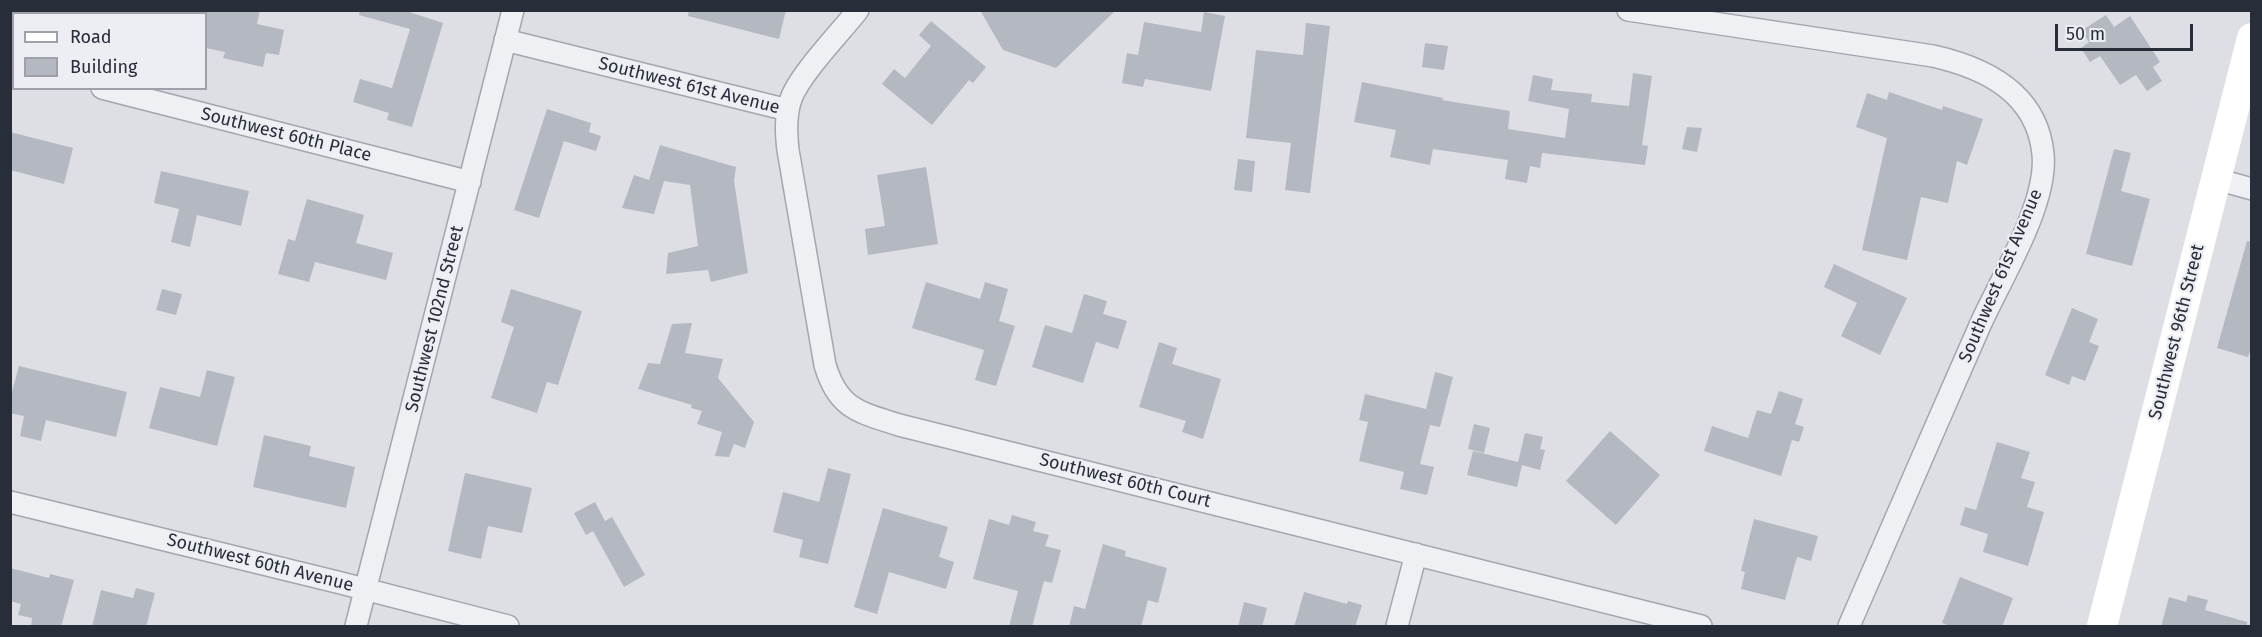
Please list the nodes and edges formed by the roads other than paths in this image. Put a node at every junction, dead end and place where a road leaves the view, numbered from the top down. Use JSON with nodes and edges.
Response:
{"nodes":[{"id":1,"x":513,"y":10,"type":"edge"},
{"id":2,"x":858,"y":10,"type":"edge"},
{"id":3,"x":1628,"y":10,"type":"edge"},
{"id":4,"x":1656,"y":12,"type":"edge"},
{"id":5,"x":2252,"y":38,"type":"edge"},
{"id":6,"x":505,"y":40,"type":"junction"},
{"id":7,"x":110,"y":90,"type":"edge"},
{"id":8,"x":788,"y":110,"type":"junction"},
{"id":9,"x":2216,"y":179,"type":"junction"},
{"id":10,"x":470,"y":182,"type":"junction"},
{"id":11,"x":2252,"y":189,"type":"edge"},
{"id":12,"x":10,"y":502,"type":"edge"},
{"id":13,"x":1416,"y":554,"type":"junction"},
{"id":14,"x":366,"y":589,"type":"junction"},
{"id":15,"x":356,"y":627,"type":"edge"},
{"id":16,"x":508,"y":627,"type":"edge"},
{"id":17,"x":1397,"y":627,"type":"edge"},
{"id":18,"x":1701,"y":627,"type":"edge"},
{"id":19,"x":1849,"y":627,"type":"edge"},
{"id":20,"x":2102,"y":627,"type":"edge"}],
"edges":[{"from":1,"to":6,"type":"street","name":"Southwest 102nd Street"},
{"from":2,"to":8,"type":"street","name":"Southwest 61st Avenue"},
{"from":3,"to":4,"type":"street","name":"Southwest 61st Avenue"},
{"from":4,"to":19,"type":"street","name":"Southwest 61st Avenue"},
{"from":5,"to":9,"type":"street","name":"Southwest 96th Street"},
{"from":6,"to":8,"type":"street","name":"Southwest 61st Avenue"},
{"from":6,"to":10,"type":"street","name":"Southwest 102nd Street"},
{"from":7,"to":10,"type":"street","name":"Southwest 60th Place"},
{"from":8,"to":13,"type":"street","name":"Southwest 60th Court"},
{"from":9,"to":11,"type":"street"},
{"from":9,"to":20,"type":"street","name":"Southwest 96th Street"},
{"from":10,"to":14,"type":"street","name":"Southwest 102nd Street"},
{"from":12,"to":14,"type":"street","name":"Southwest 60th Avenue"},
{"from":13,"to":17,"type":"street"},
{"from":13,"to":18,"type":"street","name":"Southwest 60th Court"},
{"from":14,"to":15,"type":"street","name":"Southwest 102nd Street"},
{"from":14,"to":16,"type":"street","name":"Southwest 60th Avenue"}]}
